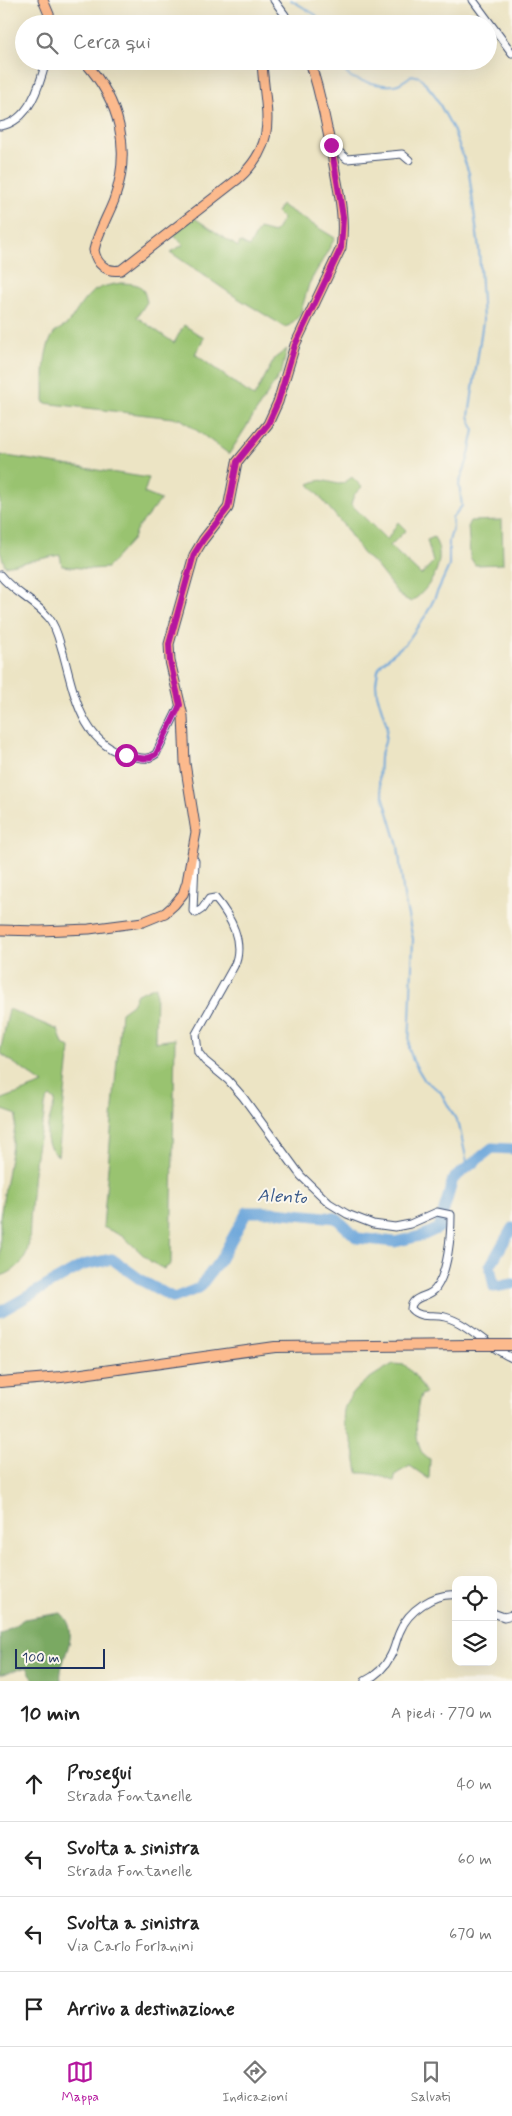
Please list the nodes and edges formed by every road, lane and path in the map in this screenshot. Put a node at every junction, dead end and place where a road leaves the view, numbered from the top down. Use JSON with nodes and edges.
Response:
{"nodes":[{"id":1,"x":42,"y":0,"type":"edge"},
{"id":2,"x":274,"y":0,"type":"edge"},
{"id":3,"x":473,"y":0,"type":"edge"},
{"id":4,"x":49,"y":15,"type":"edge"},
{"id":5,"x":283,"y":15,"type":"edge"},
{"id":6,"x":484,"y":15,"type":"edge"},
{"id":7,"x":497,"y":33,"type":"edge"},
{"id":8,"x":512,"y":53,"type":"edge"},
{"id":9,"x":44,"y":70,"type":"edge"},
{"id":10,"x":92,"y":70,"type":"edge"},
{"id":11,"x":263,"y":70,"type":"edge"},
{"id":12,"x":312,"y":70,"type":"edge"},
{"id":13,"x":0,"y":126,"type":"edge"},
{"id":14,"x":331,"y":145,"type":"junction"},
{"id":15,"x":409,"y":160,"type":"dead end"},
{"id":16,"x":0,"y":575,"type":"edge"},
{"id":17,"x":180,"y":705,"type":"junction"},
{"id":18,"x":192,"y":856,"type":"junction"},
{"id":19,"x":0,"y":930,"type":"edge"},
{"id":20,"x":512,"y":1345,"type":"edge"},
{"id":21,"x":512,"y":1358,"type":"edge"},
{"id":22,"x":0,"y":1382,"type":"edge"},
{"id":23,"x":452,"y":1595,"type":"edge"},
{"id":24,"x":497,"y":1614,"type":"edge"},
{"id":25,"x":511,"y":1617,"type":"edge"},
{"id":26,"x":365,"y":1681,"type":"edge"}],
"edges":[{"from":1,"to":4,"type":"main road"},
{"from":2,"to":5,"type":"street"},
{"from":3,"to":6,"type":"street"},
{"from":7,"to":8,"type":"street"},
{"from":9,"to":13,"type":"street"},
{"from":10,"to":11,"type":"main road"},
{"from":12,"to":14,"type":"main road"},
{"from":14,"to":15,"type":"street"},
{"from":14,"to":17,"type":"main road"},
{"from":16,"to":17,"type":"street"},
{"from":17,"to":18,"type":"main road"},
{"from":18,"to":19,"type":"main road"},
{"from":18,"to":21,"type":"street"},
{"from":20,"to":22,"type":"highway","bridge":true},
{"from":23,"to":26,"type":"street"},
{"from":24,"to":25,"type":"street"}]}
